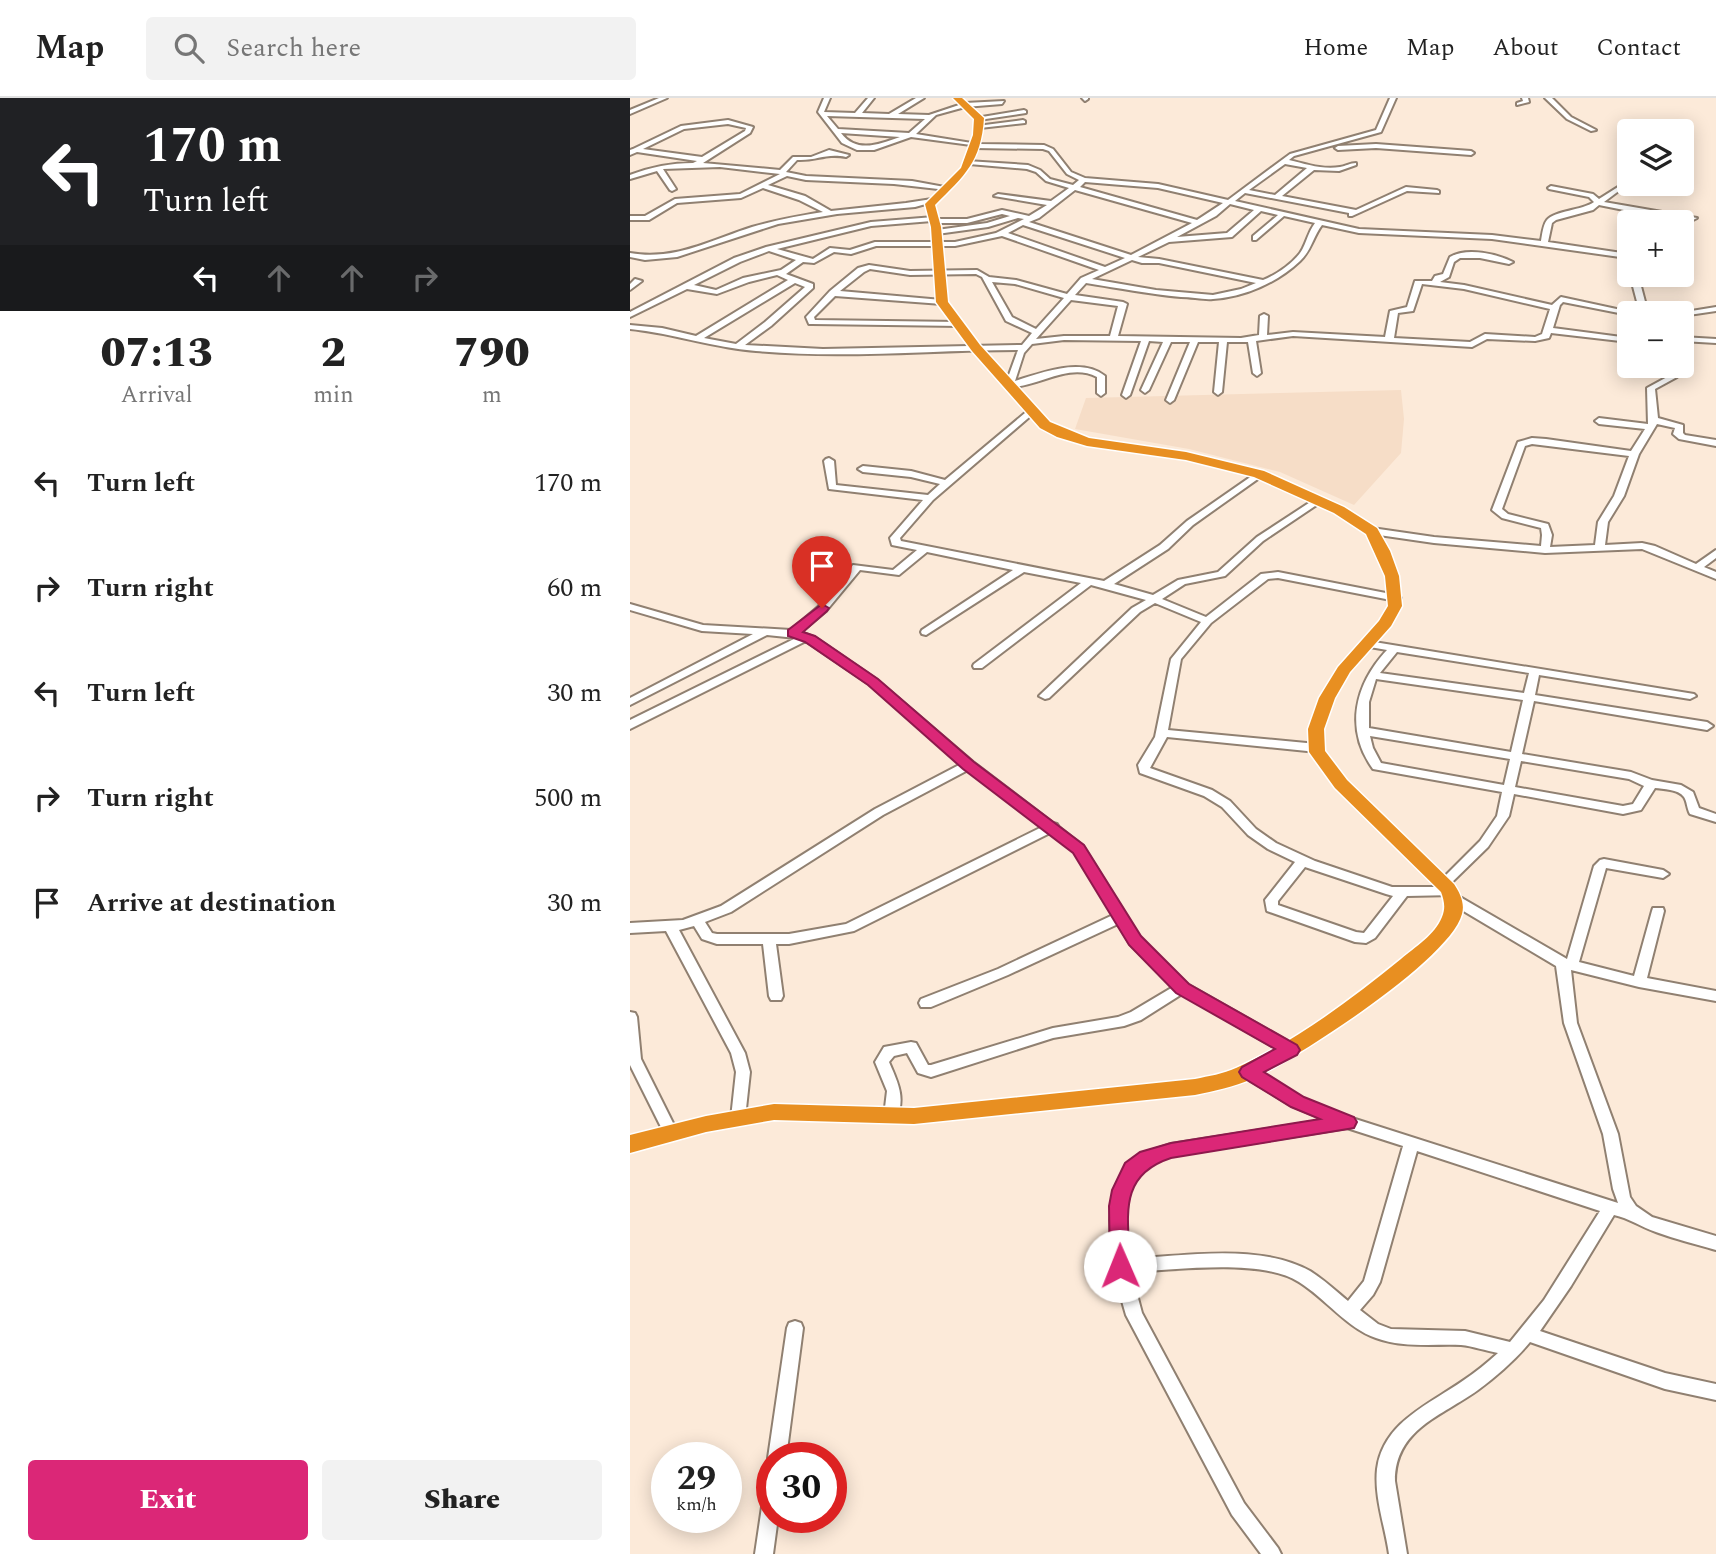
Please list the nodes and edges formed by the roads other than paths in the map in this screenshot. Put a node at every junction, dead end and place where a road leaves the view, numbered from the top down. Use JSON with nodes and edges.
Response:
{"nodes":[{"id":1,"x":664,"y":98,"type":"edge"},
{"id":2,"x":827,"y":98,"type":"edge"},
{"id":3,"x":871,"y":98,"type":"edge"},
{"id":4,"x":921,"y":98,"type":"edge"},
{"id":5,"x":1393,"y":98,"type":"edge"},
{"id":6,"x":1525,"y":98,"type":"edge"},
{"id":7,"x":1548,"y":98,"type":"edge"},
{"id":8,"x":1002,"y":102,"type":"dead end"},
{"id":9,"x":963,"y":103,"type":"edge"},
{"id":10,"x":1519,"y":104,"type":"dead end"},
{"id":11,"x":630,"y":112,"type":"edge"},
{"id":12,"x":1024,"y":112,"type":"dead end"},
{"id":13,"x":822,"y":114,"type":"junction"},
{"id":14,"x":857,"y":115,"type":"junction"},
{"id":15,"x":890,"y":116,"type":"junction"},
{"id":16,"x":929,"y":117,"type":"junction"},
{"id":17,"x":979,"y":122,"type":"junction"},
{"id":18,"x":1023,"y":122,"type":"dead end"},
{"id":19,"x":1593,"y":130,"type":"dead end"},
{"id":20,"x":835,"y":131,"type":"junction"},
{"id":21,"x":911,"y":135,"type":"junction"},
{"id":22,"x":975,"y":145,"type":"junction"},
{"id":23,"x":1321,"y":146,"type":"junction"},
{"id":24,"x":632,"y":151,"type":"edge"},
{"id":25,"x":1471,"y":153,"type":"dead end"},
{"id":26,"x":846,"y":155,"type":"dead end"},
{"id":27,"x":704,"y":160,"type":"junction"},
{"id":28,"x":1282,"y":161,"type":"junction"},
{"id":29,"x":970,"y":162,"type":"junction"},
{"id":30,"x":1354,"y":164,"type":"dead end"},
{"id":31,"x":695,"y":165,"type":"junction"},
{"id":32,"x":1314,"y":166,"type":"junction"},
{"id":33,"x":660,"y":170,"type":"junction"},
{"id":34,"x":784,"y":173,"type":"junction"},
{"id":35,"x":630,"y":177,"type":"edge"},
{"id":36,"x":1084,"y":180,"type":"junction"},
{"id":37,"x":763,"y":186,"type":"junction"},
{"id":38,"x":1075,"y":187,"type":"junction"},
{"id":39,"x":947,"y":188,"type":"junction"},
{"id":40,"x":1551,"y":188,"type":"dead end"},
{"id":41,"x":672,"y":189,"type":"dead end"},
{"id":42,"x":1617,"y":190,"type":"edge"},
{"id":43,"x":1243,"y":191,"type":"junction"},
{"id":44,"x":1437,"y":192,"type":"dead end"},
{"id":45,"x":998,"y":196,"type":"dead end"},
{"id":46,"x":1277,"y":197,"type":"junction"},
{"id":47,"x":932,"y":201,"type":"junction"},
{"id":48,"x":1231,"y":201,"type":"junction"},
{"id":49,"x":1051,"y":203,"type":"junction"},
{"id":50,"x":1599,"y":203,"type":"junction"},
{"id":51,"x":1260,"y":208,"type":"junction"},
{"id":52,"x":1631,"y":210,"type":"edge"},
{"id":53,"x":1357,"y":212,"type":"junction"},
{"id":54,"x":1284,"y":213,"type":"junction"},
{"id":55,"x":832,"y":214,"type":"junction"},
{"id":56,"x":630,"y":218,"type":"edge"},
{"id":57,"x":642,"y":219,"type":"junction"},
{"id":58,"x":1028,"y":221,"type":"junction"},
{"id":59,"x":1197,"y":222,"type":"junction"},
{"id":60,"x":1325,"y":222,"type":"junction"},
{"id":61,"x":935,"y":224,"type":"junction"},
{"id":62,"x":630,"y":226,"type":"edge"},
{"id":63,"x":1002,"y":233,"type":"junction"},
{"id":64,"x":1256,"y":238,"type":"dead end"},
{"id":65,"x":1167,"y":240,"type":"junction"},
{"id":66,"x":1544,"y":243,"type":"junction"},
{"id":67,"x":936,"y":245,"type":"junction"},
{"id":68,"x":769,"y":249,"type":"junction"},
{"id":69,"x":1617,"y":253,"type":"edge"},
{"id":70,"x":630,"y":256,"type":"edge"},
{"id":71,"x":1130,"y":258,"type":"junction"},
{"id":72,"x":802,"y":259,"type":"junction"},
{"id":73,"x":1509,"y":262,"type":"dead end"},
{"id":74,"x":1104,"y":269,"type":"junction"},
{"id":75,"x":780,"y":272,"type":"junction"},
{"id":76,"x":939,"y":274,"type":"junction"},
{"id":77,"x":986,"y":279,"type":"junction"},
{"id":78,"x":794,"y":280,"type":"junction"},
{"id":79,"x":1084,"y":280,"type":"junction"},
{"id":80,"x":638,"y":281,"type":"dead end"},
{"id":81,"x":1263,"y":282,"type":"junction"},
{"id":82,"x":1435,"y":283,"type":"junction"},
{"id":83,"x":685,"y":286,"type":"junction"},
{"id":84,"x":630,"y":288,"type":"edge"},
{"id":85,"x":833,"y":293,"type":"junction"},
{"id":86,"x":1068,"y":297,"type":"junction"},
{"id":87,"x":942,"y":302,"type":"junction"},
{"id":88,"x":1555,"y":307,"type":"junction"},
{"id":89,"x":1716,"y":309,"type":"edge"},
{"id":90,"x":1617,"y":310,"type":"edge"},
{"id":91,"x":1694,"y":312,"type":"edge"},
{"id":92,"x":630,"y":315,"type":"edge"},
{"id":93,"x":1264,"y":316,"type":"dead end"},
{"id":94,"x":958,"y":324,"type":"junction"},
{"id":95,"x":630,"y":327,"type":"edge"},
{"id":96,"x":1549,"y":330,"type":"junction"},
{"id":97,"x":1037,"y":332,"type":"junction"},
{"id":98,"x":1263,"y":338,"type":"junction"},
{"id":99,"x":1617,"y":338,"type":"edge"},
{"id":100,"x":696,"y":339,"type":"junction"},
{"id":101,"x":1112,"y":339,"type":"junction"},
{"id":102,"x":1146,"y":339,"type":"junction"},
{"id":103,"x":1168,"y":340,"type":"junction"},
{"id":104,"x":1195,"y":340,"type":"junction"},
{"id":105,"x":1223,"y":340,"type":"junction"},
{"id":106,"x":1252,"y":340,"type":"junction"},
{"id":107,"x":1389,"y":340,"type":"junction"},
{"id":108,"x":1694,"y":340,"type":"edge"},
{"id":109,"x":1716,"y":341,"type":"edge"},
{"id":110,"x":1026,"y":344,"type":"junction"},
{"id":111,"x":737,"y":347,"type":"junction"},
{"id":112,"x":976,"y":348,"type":"junction"},
{"id":113,"x":1256,"y":373,"type":"dead end"},
{"id":114,"x":1671,"y":378,"type":"edge"},
{"id":115,"x":1011,"y":384,"type":"junction"},
{"id":116,"x":1145,"y":390,"type":"dead end"},
{"id":117,"x":1218,"y":392,"type":"dead end"},
{"id":118,"x":1101,"y":393,"type":"dead end"},
{"id":119,"x":1125,"y":395,"type":"dead end"},
{"id":120,"x":1170,"y":400,"type":"dead end"},
{"id":121,"x":1031,"y":411,"type":"junction"},
{"id":122,"x":1599,"y":421,"type":"dead end"},
{"id":123,"x":1652,"y":424,"type":"junction"},
{"id":124,"x":1716,"y":443,"type":"edge"},
{"id":125,"x":1634,"y":454,"type":"junction"},
{"id":126,"x":828,"y":461,"type":"dead end"},
{"id":127,"x":863,"y":470,"type":"dead end"},
{"id":128,"x":1259,"y":474,"type":"junction"},
{"id":129,"x":946,"y":484,"type":"junction"},
{"id":130,"x":930,"y":498,"type":"junction"},
{"id":131,"x":1318,"y":500,"type":"junction"},
{"id":132,"x":1372,"y":531,"type":"junction"},
{"id":133,"x":1600,"y":547,"type":"junction"},
{"id":134,"x":926,"y":548,"type":"junction"},
{"id":135,"x":1545,"y":550,"type":"junction"},
{"id":136,"x":1716,"y":553,"type":"edge"},
{"id":137,"x":1697,"y":568,"type":"junction"},
{"id":138,"x":1021,"y":569,"type":"junction"},
{"id":139,"x":1716,"y":576,"type":"edge"},
{"id":140,"x":1088,"y":582,"type":"junction"},
{"id":141,"x":1105,"y":585,"type":"junction"},
{"id":142,"x":1396,"y":598,"type":"junction"},
{"id":143,"x":1154,"y":599,"type":"junction"},
{"id":144,"x":630,"y":607,"type":"edge"},
{"id":145,"x":1207,"y":621,"type":"junction"},
{"id":146,"x":765,"y":632,"type":"junction"},
{"id":147,"x":926,"y":632,"type":"dead end"},
{"id":148,"x":800,"y":635,"type":"junction"},
{"id":149,"x":1368,"y":644,"type":"junction"},
{"id":150,"x":1396,"y":647,"type":"junction"},
{"id":151,"x":978,"y":666,"type":"dead end"},
{"id":152,"x":1535,"y":670,"type":"junction"},
{"id":153,"x":1373,"y":675,"type":"junction"},
{"id":154,"x":1045,"y":696,"type":"dead end"},
{"id":155,"x":1690,"y":696,"type":"dead end"},
{"id":156,"x":1529,"y":697,"type":"junction"},
{"id":157,"x":630,"y":702,"type":"edge"},
{"id":158,"x":630,"y":725,"type":"edge"},
{"id":159,"x":1707,"y":726,"type":"dead end"},
{"id":160,"x":1364,"y":731,"type":"junction"},
{"id":161,"x":1161,"y":733,"type":"junction"},
{"id":162,"x":1317,"y":748,"type":"junction"},
{"id":163,"x":1517,"y":756,"type":"junction"},
{"id":164,"x":969,"y":765,"type":"junction"},
{"id":165,"x":1651,"y":784,"type":"junction"},
{"id":166,"x":1510,"y":791,"type":"junction"},
{"id":167,"x":1716,"y":818,"type":"edge"},
{"id":168,"x":1053,"y":827,"type":"junction"},
{"id":169,"x":1303,"y":860,"type":"junction"},
{"id":170,"x":1663,"y":874,"type":"dead end"},
{"id":171,"x":1403,"y":892,"type":"junction"},
{"id":172,"x":1450,"y":892,"type":"junction"},
{"id":173,"x":1658,"y":911,"type":"dead end"},
{"id":174,"x":1120,"y":917,"type":"junction"},
{"id":175,"x":697,"y":921,"type":"junction"},
{"id":176,"x":670,"y":926,"type":"junction"},
{"id":177,"x":630,"y":928,"type":"edge"},
{"id":178,"x":769,"y":938,"type":"junction"},
{"id":179,"x":1567,"y":964,"type":"junction"},
{"id":180,"x":1639,"y":982,"type":"junction"},
{"id":181,"x":1182,"y":988,"type":"junction"},
{"id":182,"x":776,"y":996,"type":"dead end"},
{"id":183,"x":1716,"y":996,"type":"edge"},
{"id":184,"x":926,"y":1003,"type":"dead end"},
{"id":185,"x":630,"y":1017,"type":"edge"},
{"id":186,"x":1291,"y":1050,"type":"junction"},
{"id":187,"x":1248,"y":1072,"type":"junction"},
{"id":188,"x":891,"y":1116,"type":"junction"},
{"id":189,"x":738,"y":1118,"type":"junction"},
{"id":190,"x":1348,"y":1122,"type":"junction"},
{"id":191,"x":671,"y":1133,"type":"junction"},
{"id":192,"x":1412,"y":1142,"type":"junction"},
{"id":193,"x":630,"y":1144,"type":"edge"},
{"id":194,"x":1610,"y":1208,"type":"junction"},
{"id":195,"x":1631,"y":1212,"type":"junction"},
{"id":196,"x":1716,"y":1243,"type":"edge"},
{"id":197,"x":1120,"y":1266,"type":"junction"},
{"id":198,"x":1350,"y":1313,"type":"junction"},
{"id":199,"x":795,"y":1328,"type":"dead end"},
{"id":200,"x":1528,"y":1334,"type":"junction"},
{"id":201,"x":1514,"y":1350,"type":"junction"},
{"id":202,"x":1716,"y":1392,"type":"edge"},
{"id":203,"x":780,"y":1442,"type":"edge"},
{"id":204,"x":767,"y":1533,"type":"edge"},
{"id":205,"x":764,"y":1554,"type":"edge"},
{"id":206,"x":1272,"y":1554,"type":"edge"},
{"id":207,"x":1398,"y":1554,"type":"edge"}],
"edges":[{"from":1,"to":11,"type":"street"},
{"from":2,"to":13,"type":"street"},
{"from":3,"to":14,"type":"street"},
{"from":4,"to":15,"type":"street"},
{"from":5,"to":23,"type":"street"},
{"from":6,"to":10,"type":"street"},
{"from":7,"to":19,"type":"street"},
{"from":8,"to":9,"type":"street"},
{"from":9,"to":16,"type":"street"},
{"from":9,"to":17,"type":"highway"},
{"from":12,"to":17,"type":"street"},
{"from":13,"to":14,"type":"street"},
{"from":13,"to":20,"type":"street"},
{"from":14,"to":15,"type":"street"},
{"from":15,"to":16,"type":"street"},
{"from":16,"to":21,"type":"street"},
{"from":17,"to":18,"type":"street"},
{"from":17,"to":22,"type":"highway"},
{"from":20,"to":21,"type":"street"},
{"from":20,"to":21,"type":"street"},
{"from":21,"to":22,"type":"street"},
{"from":22,"to":29,"type":"highway"},
{"from":22,"to":36,"type":"street"},
{"from":23,"to":25,"type":"street"},
{"from":23,"to":28,"type":"street"},
{"from":24,"to":27,"type":"street"},
{"from":24,"to":27,"type":"street"},
{"from":26,"to":34,"type":"street"},
{"from":27,"to":31,"type":"street"},
{"from":28,"to":32,"type":"street"},
{"from":28,"to":43,"type":"street"},
{"from":29,"to":38,"type":"street"},
{"from":29,"to":39,"type":"highway"},
{"from":30,"to":32,"type":"street"},
{"from":31,"to":33,"type":"street"},
{"from":31,"to":34,"type":"street"},
{"from":32,"to":46,"type":"street"},
{"from":33,"to":35,"type":"street"},
{"from":33,"to":41,"type":"street"},
{"from":34,"to":37,"type":"street"},
{"from":34,"to":39,"type":"street"},
{"from":36,"to":38,"type":"street"},
{"from":36,"to":48,"type":"street"},
{"from":37,"to":55,"type":"street"},
{"from":37,"to":57,"type":"street"},
{"from":38,"to":49,"type":"street"},
{"from":38,"to":59,"type":"street"},
{"from":39,"to":47,"type":"highway"},
{"from":40,"to":50,"type":"street"},
{"from":42,"to":50,"type":"street"},
{"from":43,"to":46,"type":"street"},
{"from":43,"to":48,"type":"street"},
{"from":44,"to":53,"type":"street"},
{"from":45,"to":49,"type":"street"},
{"from":46,"to":53,"type":"street"},
{"from":47,"to":55,"type":"street"},
{"from":47,"to":61,"type":"highway"},
{"from":48,"to":51,"type":"street"},
{"from":48,"to":59,"type":"street"},
{"from":49,"to":58,"type":"street"},
{"from":50,"to":52,"type":"street"},
{"from":50,"to":66,"type":"street"},
{"from":51,"to":54,"type":"street"},
{"from":51,"to":65,"type":"street"},
{"from":53,"to":60,"type":"street"},
{"from":54,"to":60,"type":"street"},
{"from":54,"to":64,"type":"street"},
{"from":55,"to":70,"type":"street"},
{"from":56,"to":57,"type":"street"},
{"from":57,"to":62,"type":"street"},
{"from":58,"to":61,"type":"street"},
{"from":58,"to":63,"type":"street"},
{"from":58,"to":71,"type":"street"},
{"from":59,"to":65,"type":"street"},
{"from":60,"to":66,"type":"street"},
{"from":60,"to":81,"type":"street"},
{"from":61,"to":67,"type":"highway"},
{"from":61,"to":68,"type":"street"},
{"from":63,"to":67,"type":"street"},
{"from":63,"to":74,"type":"street"},
{"from":65,"to":71,"type":"street"},
{"from":66,"to":69,"type":"street"},
{"from":67,"to":72,"type":"street"},
{"from":67,"to":76,"type":"highway"},
{"from":68,"to":72,"type":"street"},
{"from":68,"to":83,"type":"street"},
{"from":71,"to":74,"type":"street"},
{"from":71,"to":81,"type":"street"},
{"from":72,"to":75,"type":"street"},
{"from":73,"to":82,"type":"street"},
{"from":74,"to":79,"type":"street"},
{"from":75,"to":78,"type":"street"},
{"from":75,"to":83,"type":"street"},
{"from":76,"to":77,"type":"street"},
{"from":76,"to":85,"type":"street"},
{"from":76,"to":87,"type":"highway"},
{"from":77,"to":86,"type":"street"},
{"from":77,"to":97,"type":"street"},
{"from":78,"to":100,"type":"street"},
{"from":78,"to":111,"type":"street"},
{"from":79,"to":81,"type":"street"},
{"from":79,"to":86,"type":"street"},
{"from":80,"to":84,"type":"street"},
{"from":82,"to":88,"type":"street"},
{"from":82,"to":107,"type":"street"},
{"from":83,"to":92,"type":"street"},
{"from":85,"to":87,"type":"street"},
{"from":85,"to":94,"type":"street"},
{"from":86,"to":97,"type":"street"},
{"from":86,"to":101,"type":"street"},
{"from":87,"to":94,"type":"highway"},
{"from":88,"to":90,"type":"street"},
{"from":88,"to":96,"type":"street"},
{"from":89,"to":91,"type":"street"},
{"from":93,"to":98,"type":"street"},
{"from":94,"to":112,"type":"highway"},
{"from":95,"to":100,"type":"street"},
{"from":96,"to":99,"type":"street"},
{"from":96,"to":107,"type":"street"},
{"from":97,"to":110,"type":"street"},
{"from":98,"to":106,"type":"street"},
{"from":98,"to":107,"type":"street"},
{"from":100,"to":111,"type":"street"},
{"from":101,"to":102,"type":"street"},
{"from":101,"to":110,"type":"street"},
{"from":102,"to":103,"type":"street"},
{"from":102,"to":119,"type":"street"},
{"from":103,"to":104,"type":"street"},
{"from":103,"to":116,"type":"street"},
{"from":104,"to":105,"type":"street"},
{"from":104,"to":120,"type":"street"},
{"from":105,"to":106,"type":"street"},
{"from":105,"to":117,"type":"street"},
{"from":106,"to":113,"type":"street"},
{"from":108,"to":109,"type":"street"},
{"from":110,"to":112,"type":"street"},
{"from":110,"to":115,"type":"street"},
{"from":111,"to":112,"type":"street"},
{"from":112,"to":115,"type":"highway"},
{"from":114,"to":123,"type":"street"},
{"from":115,"to":118,"type":"street"},
{"from":115,"to":121,"type":"highway"},
{"from":121,"to":128,"type":"highway"},
{"from":121,"to":129,"type":"street"},
{"from":122,"to":123,"type":"street"},
{"from":123,"to":124,"type":"street"},
{"from":123,"to":125,"type":"street"},
{"from":125,"to":133,"type":"street"},
{"from":125,"to":135,"type":"street"},
{"from":126,"to":130,"type":"street"},
{"from":127,"to":129,"type":"street"},
{"from":128,"to":131,"type":"highway"},
{"from":128,"to":141,"type":"street"},
{"from":129,"to":130,"type":"street"},
{"from":130,"to":134,"type":"street"},
{"from":131,"to":132,"type":"highway"},
{"from":131,"to":143,"type":"street"},
{"from":132,"to":135,"type":"street"},
{"from":132,"to":142,"type":"highway"},
{"from":133,"to":135,"type":"street"},
{"from":133,"to":137,"type":"street"},
{"from":134,"to":138,"type":"street"},
{"from":134,"to":148,"type":"street"},
{"from":136,"to":137,"type":"street"},
{"from":137,"to":139,"type":"street"},
{"from":138,"to":140,"type":"street"},
{"from":138,"to":147,"type":"street"},
{"from":140,"to":141,"type":"street"},
{"from":140,"to":151,"type":"street"},
{"from":141,"to":143,"type":"street"},
{"from":142,"to":145,"type":"street"},
{"from":142,"to":149,"type":"highway"},
{"from":143,"to":145,"type":"street"},
{"from":143,"to":154,"type":"street"},
{"from":144,"to":146,"type":"street"},
{"from":145,"to":161,"type":"street"},
{"from":146,"to":148,"type":"street"},
{"from":146,"to":157,"type":"street"},
{"from":148,"to":158,"type":"street"},
{"from":148,"to":164,"type":"street"},
{"from":149,"to":150,"type":"street"},
{"from":149,"to":162,"type":"highway"},
{"from":150,"to":152,"type":"street"},
{"from":150,"to":153,"type":"street"},
{"from":152,"to":155,"type":"street"},
{"from":152,"to":156,"type":"street"},
{"from":153,"to":156,"type":"street"},
{"from":153,"to":160,"type":"street"},
{"from":156,"to":159,"type":"street"},
{"from":156,"to":163,"type":"street"},
{"from":160,"to":163,"type":"street"},
{"from":160,"to":166,"type":"street"},
{"from":161,"to":162,"type":"street"},
{"from":161,"to":169,"type":"street"},
{"from":162,"to":172,"type":"highway"},
{"from":163,"to":165,"type":"street"},
{"from":163,"to":166,"type":"street"},
{"from":164,"to":168,"type":"street"},
{"from":164,"to":175,"type":"street"},
{"from":165,"to":166,"type":"street"},
{"from":165,"to":167,"type":"street"},
{"from":166,"to":172,"type":"street"},
{"from":168,"to":174,"type":"street"},
{"from":168,"to":178,"type":"street"},
{"from":169,"to":171,"type":"street"},
{"from":169,"to":171,"type":"street"},
{"from":170,"to":179,"type":"street"},
{"from":171,"to":172,"type":"street"},
{"from":172,"to":179,"type":"street"},
{"from":172,"to":186,"type":"highway"},
{"from":173,"to":180,"type":"street"},
{"from":174,"to":181,"type":"street"},
{"from":174,"to":184,"type":"street"},
{"from":175,"to":176,"type":"street"},
{"from":175,"to":178,"type":"street"},
{"from":176,"to":177,"type":"street"},
{"from":176,"to":189,"type":"street"},
{"from":178,"to":182,"type":"street"},
{"from":179,"to":180,"type":"street"},
{"from":179,"to":195,"type":"street"},
{"from":180,"to":183,"type":"street"},
{"from":181,"to":186,"type":"street"},
{"from":181,"to":188,"type":"street"},
{"from":185,"to":191,"type":"street"},
{"from":186,"to":187,"type":"highway"},
{"from":187,"to":188,"type":"highway"},
{"from":187,"to":190,"type":"street"},
{"from":188,"to":189,"type":"highway"},
{"from":189,"to":191,"type":"highway"},
{"from":190,"to":192,"type":"street"},
{"from":190,"to":197,"type":"street"},
{"from":191,"to":193,"type":"highway"},
{"from":192,"to":194,"type":"street"},
{"from":192,"to":198,"type":"street"},
{"from":194,"to":195,"type":"street"},
{"from":194,"to":200,"type":"street"},
{"from":195,"to":196,"type":"street"},
{"from":197,"to":198,"type":"street"},
{"from":197,"to":206,"type":"street"},
{"from":198,"to":201,"type":"street"},
{"from":199,"to":203,"type":"street"},
{"from":200,"to":201,"type":"street"},
{"from":200,"to":202,"type":"street"},
{"from":201,"to":207,"type":"street"},
{"from":204,"to":205,"type":"street"}]}
